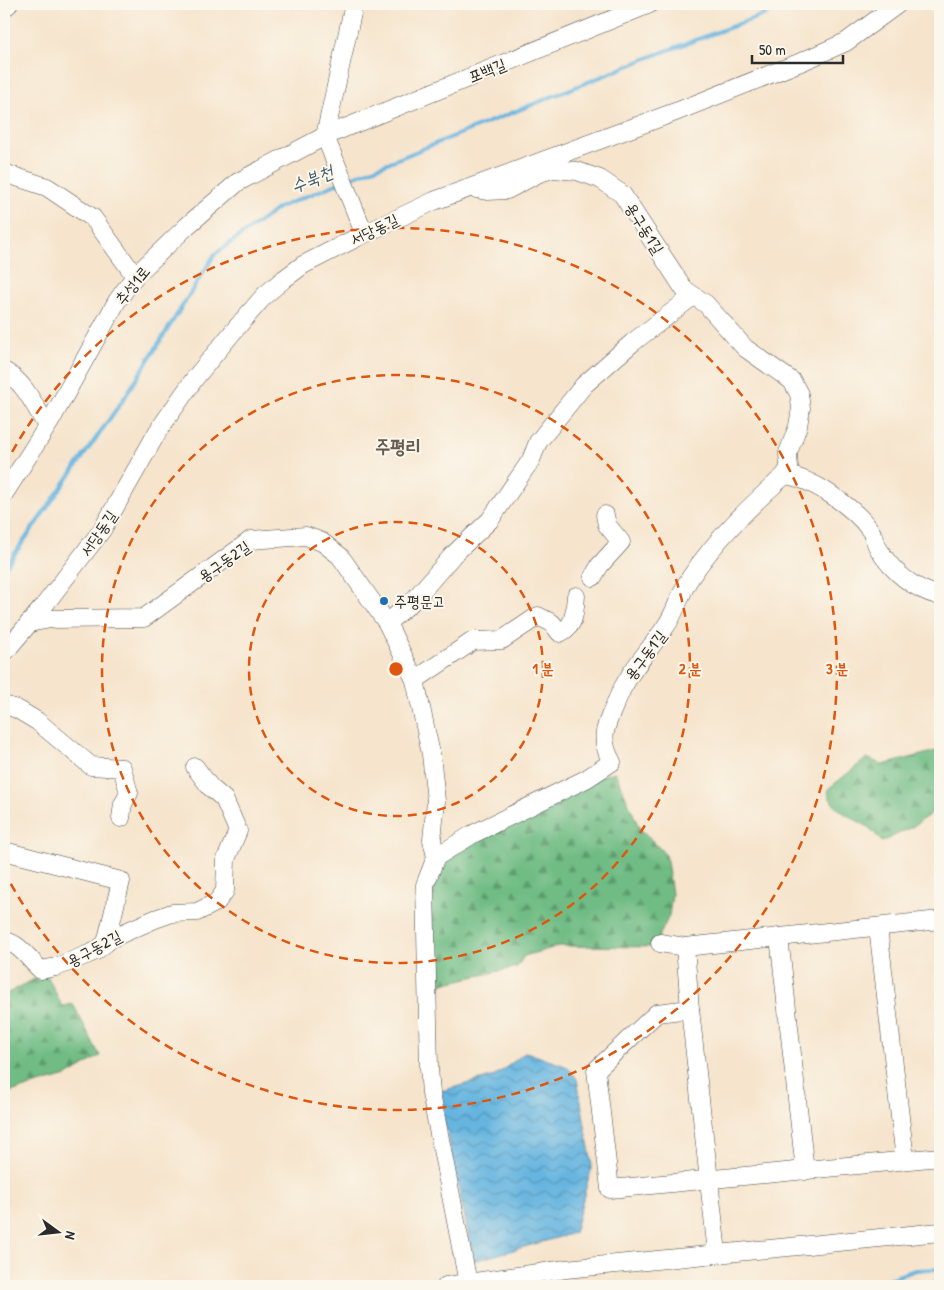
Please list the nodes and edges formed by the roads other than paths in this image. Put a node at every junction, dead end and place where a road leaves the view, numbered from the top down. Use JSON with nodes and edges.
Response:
{"nodes":[{"id":1,"x":9,"y":4,"type":"edge"},
{"id":2,"x":354,"y":4,"type":"edge"},
{"id":3,"x":650,"y":4,"type":"edge"},
{"id":4,"x":898,"y":4,"type":"edge"},
{"id":5,"x":4,"y":8,"type":"edge"},
{"id":6,"x":327,"y":140,"type":"junction"},
{"id":7,"x":4,"y":173,"type":"edge"},
{"id":8,"x":471,"y":188,"type":"junction"},
{"id":9,"x":364,"y":233,"type":"junction"},
{"id":10,"x":135,"y":276,"type":"junction"},
{"id":11,"x":693,"y":296,"type":"junction"},
{"id":12,"x":4,"y":370,"type":"edge"},
{"id":13,"x":47,"y":426,"type":"junction"},
{"id":14,"x":785,"y":475,"type":"junction"},
{"id":15,"x":4,"y":494,"type":"edge"},
{"id":16,"x":605,"y":515,"type":"dead end"},
{"id":17,"x":593,"y":577,"type":"dead end"},
{"id":18,"x":576,"y":596,"type":"dead end"},
{"id":19,"x":940,"y":596,"type":"edge"},
{"id":20,"x":30,"y":623,"type":"junction"},
{"id":21,"x":388,"y":623,"type":"junction"},
{"id":22,"x":4,"y":654,"type":"edge"},
{"id":23,"x":415,"y":680,"type":"junction"},
{"id":24,"x":4,"y":705,"type":"edge"},
{"id":25,"x":195,"y":768,"type":"dead end"},
{"id":26,"x":121,"y":818,"type":"dead end"},
{"id":27,"x":4,"y":851,"type":"edge"},
{"id":28,"x":436,"y":857,"type":"junction"},
{"id":29,"x":940,"y":920,"type":"edge"},
{"id":30,"x":878,"y":927,"type":"junction"},
{"id":31,"x":779,"y":937,"type":"junction"},
{"id":32,"x":4,"y":941,"type":"edge"},
{"id":33,"x":106,"y":943,"type":"junction"},
{"id":34,"x":660,"y":943,"type":"dead end"},
{"id":35,"x":685,"y":947,"type":"junction"},
{"id":36,"x":690,"y":1009,"type":"junction"},
{"id":37,"x":940,"y":1156,"type":"edge"},
{"id":38,"x":905,"y":1160,"type":"junction"},
{"id":39,"x":806,"y":1171,"type":"junction"},
{"id":40,"x":710,"y":1180,"type":"junction"},
{"id":41,"x":940,"y":1232,"type":"edge"},
{"id":42,"x":717,"y":1253,"type":"junction"},
{"id":43,"x":468,"y":1283,"type":"junction"},
{"id":44,"x":446,"y":1286,"type":"edge"}],
"edges":[{"from":1,"to":5,"type":"street"},
{"from":2,"to":6,"type":"street"},
{"from":3,"to":6,"type":"street","name":"포백길"},
{"from":4,"to":8,"type":"street","name":"서당동길"},
{"from":6,"to":9,"type":"street"},
{"from":6,"to":10,"type":"street","name":"추성1로"},
{"from":7,"to":10,"type":"street"},
{"from":8,"to":9,"type":"street","name":"서당동길"},
{"from":8,"to":11,"type":"street","name":"용구동1길"},
{"from":9,"to":20,"type":"street","name":"서당동길"},
{"from":10,"to":13,"type":"street","name":"추성1로"},
{"from":11,"to":14,"type":"street","name":"용구동1길"},
{"from":11,"to":21,"type":"street"},
{"from":12,"to":13,"type":"street"},
{"from":13,"to":15,"type":"street","name":"추성1로"},
{"from":14,"to":19,"type":"street"},
{"from":14,"to":28,"type":"street","name":"용구동1길"},
{"from":16,"to":17,"type":"street"},
{"from":18,"to":23,"type":"street"},
{"from":20,"to":21,"type":"street","name":"용구동2길"},
{"from":20,"to":22,"type":"street","name":"서당동길"},
{"from":21,"to":23,"type":"street","name":"용구동2길"},
{"from":23,"to":28,"type":"street","name":"용구동2길"},
{"from":24,"to":26,"type":"street"},
{"from":25,"to":33,"type":"street","name":"용구동2길"},
{"from":27,"to":33,"type":"street"},
{"from":28,"to":43,"type":"street"},
{"from":29,"to":30,"type":"street"},
{"from":30,"to":31,"type":"street"},
{"from":30,"to":38,"type":"street"},
{"from":31,"to":35,"type":"street"},
{"from":31,"to":39,"type":"street"},
{"from":32,"to":33,"type":"street","name":"용구동2길"},
{"from":34,"to":35,"type":"street"},
{"from":35,"to":36,"type":"street"},
{"from":36,"to":40,"type":"street"},
{"from":36,"to":40,"type":"street"},
{"from":37,"to":38,"type":"street"},
{"from":38,"to":39,"type":"street"},
{"from":39,"to":40,"type":"street"},
{"from":40,"to":42,"type":"street"},
{"from":41,"to":42,"type":"street"},
{"from":42,"to":43,"type":"street"},
{"from":43,"to":44,"type":"street"}]}
